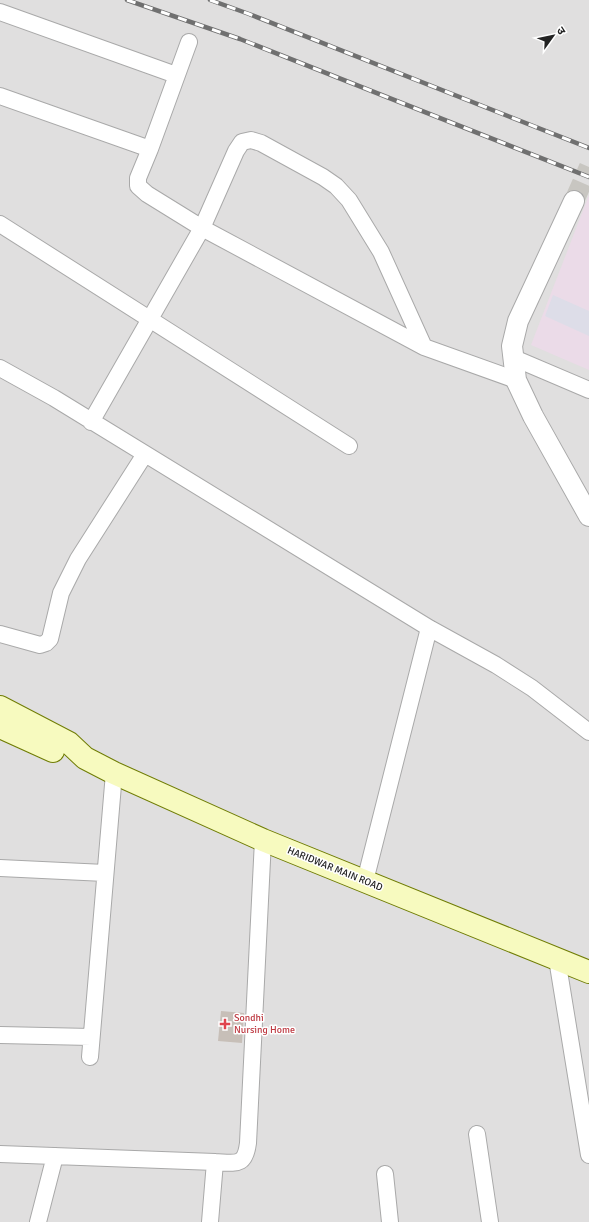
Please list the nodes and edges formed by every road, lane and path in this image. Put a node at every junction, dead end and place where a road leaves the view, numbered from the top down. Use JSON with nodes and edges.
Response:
{"nodes":[{"id":1,"x":0,"y":12,"type":"edge"},
{"id":2,"x":189,"y":42,"type":"dead end"},
{"id":3,"x":176,"y":75,"type":"junction"},
{"id":4,"x":0,"y":96,"type":"edge"},
{"id":5,"x":150,"y":148,"type":"junction"},
{"id":6,"x":574,"y":201,"type":"tunnel mouth"},
{"id":7,"x":0,"y":224,"type":"edge"},
{"id":8,"x":202,"y":228,"type":"junction"},
{"id":9,"x":150,"y":320,"type":"junction"},
{"id":10,"x":424,"y":347,"type":"junction"},
{"id":11,"x":514,"y":358,"type":"junction"},
{"id":12,"x":0,"y":368,"type":"edge"},
{"id":13,"x":516,"y":380,"type":"junction"},
{"id":14,"x":589,"y":390,"type":"edge"},
{"id":15,"x":91,"y":422,"type":"junction"},
{"id":16,"x":349,"y":446,"type":"dead end"},
{"id":17,"x":145,"y":454,"type":"junction"},
{"id":18,"x":589,"y":516,"type":"edge"},
{"id":19,"x":429,"y":628,"type":"junction"},
{"id":20,"x":0,"y":634,"type":"edge"},
{"id":21,"x":0,"y":707,"type":"edge"},
{"id":22,"x":0,"y":727,"type":"edge"},
{"id":23,"x":589,"y":732,"type":"edge"},
{"id":24,"x":85,"y":758,"type":"junction"},
{"id":25,"x":114,"y":773,"type":"junction"},
{"id":26,"x":263,"y":840,"type":"junction"},
{"id":27,"x":0,"y":868,"type":"edge"},
{"id":28,"x":105,"y":873,"type":"junction"},
{"id":29,"x":365,"y":881,"type":"junction"},
{"id":30,"x":557,"y":959,"type":"junction"},
{"id":31,"x":589,"y":972,"type":"edge"},
{"id":32,"x":0,"y":1035,"type":"edge"},
{"id":33,"x":91,"y":1037,"type":"junction"},
{"id":34,"x":90,"y":1057,"type":"dead end"},
{"id":35,"x":477,"y":1134,"type":"dead end"},
{"id":36,"x":0,"y":1154,"type":"edge"},
{"id":37,"x":589,"y":1155,"type":"edge"},
{"id":38,"x":55,"y":1156,"type":"junction"},
{"id":39,"x":215,"y":1162,"type":"junction"},
{"id":40,"x":385,"y":1174,"type":"dead end"},
{"id":41,"x":38,"y":1222,"type":"edge"},
{"id":42,"x":210,"y":1222,"type":"edge"},
{"id":43,"x":390,"y":1222,"type":"edge"},
{"id":44,"x":490,"y":1222,"type":"edge"}],
"edges":[{"from":1,"to":3,"type":"street"},
{"from":2,"to":3,"type":"street"},
{"from":3,"to":5,"type":"street"},
{"from":4,"to":5,"type":"street"},
{"from":5,"to":8,"type":"street"},
{"from":6,"to":11,"type":"street"},
{"from":7,"to":9,"type":"street"},
{"from":8,"to":9,"type":"street"},
{"from":8,"to":10,"type":"street"},
{"from":8,"to":10,"type":"street"},
{"from":9,"to":15,"type":"street"},
{"from":9,"to":16,"type":"street"},
{"from":10,"to":13,"type":"street"},
{"from":11,"to":13,"type":"street"},
{"from":11,"to":14,"type":"street"},
{"from":12,"to":15,"type":"street"},
{"from":13,"to":18,"type":"street"},
{"from":15,"to":17,"type":"street"},
{"from":17,"to":19,"type":"street"},
{"from":17,"to":20,"type":"street"},
{"from":19,"to":23,"type":"street"},
{"from":19,"to":29,"type":"street"},
{"from":21,"to":24,"type":"main road","name":"HARIDWAR MAIN ROAD"},
{"from":22,"to":24,"type":"main road","name":"HARIDWAR MAIN ROAD"},
{"from":24,"to":25,"type":"main road","name":"HARIDWAR MAIN ROAD"},
{"from":25,"to":26,"type":"main road","name":"HARIDWAR MAIN ROAD"},
{"from":25,"to":28,"type":"street"},
{"from":26,"to":29,"type":"main road","name":"HARIDWAR MAIN ROAD"},
{"from":26,"to":39,"type":"street"},
{"from":27,"to":28,"type":"street"},
{"from":28,"to":33,"type":"street"},
{"from":29,"to":30,"type":"main road","name":"HARIDWAR MAIN ROAD"},
{"from":30,"to":31,"type":"main road","name":"HARIDWAR MAIN ROAD"},
{"from":30,"to":37,"type":"street"},
{"from":32,"to":33,"type":"street"},
{"from":33,"to":34,"type":"street"},
{"from":35,"to":44,"type":"street"},
{"from":36,"to":38,"type":"street"},
{"from":38,"to":39,"type":"street"},
{"from":38,"to":41,"type":"street"},
{"from":39,"to":42,"type":"street"},
{"from":40,"to":43,"type":"street"}]}
